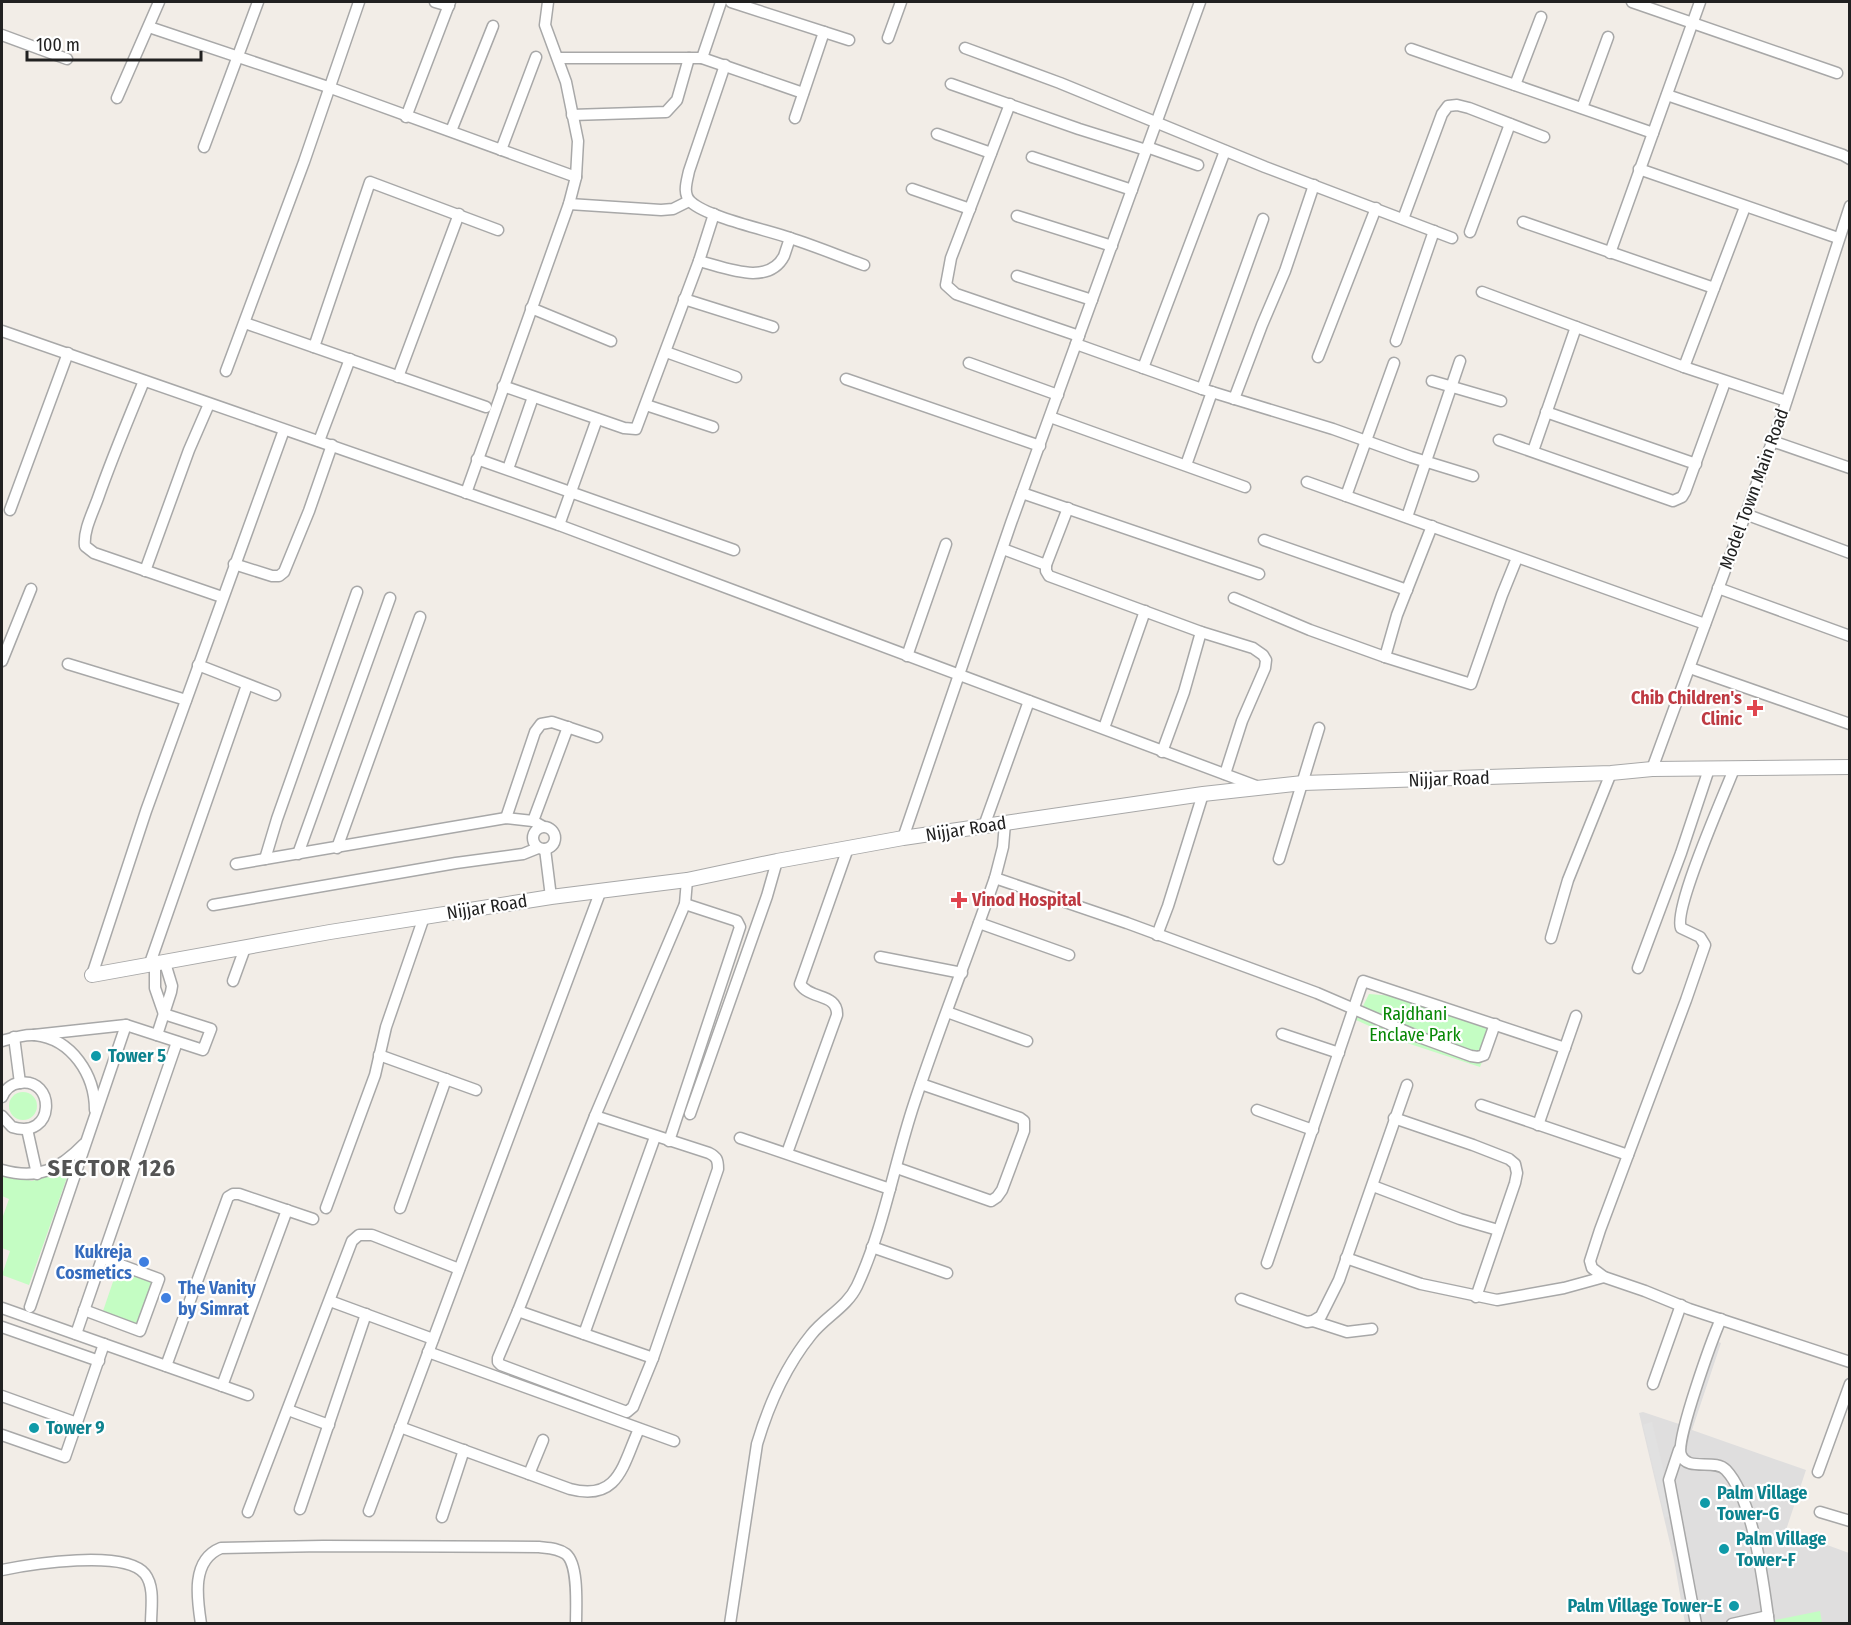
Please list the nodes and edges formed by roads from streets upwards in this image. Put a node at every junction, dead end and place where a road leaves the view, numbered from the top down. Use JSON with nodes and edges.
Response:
{"nodes":[{"id":1,"x":159,"y":2,"type":"edge"},
{"id":2,"x":258,"y":2,"type":"edge"},
{"id":3,"x":359,"y":2,"type":"edge"},
{"id":4,"x":435,"y":2,"type":"edge"},
{"id":5,"x":548,"y":2,"type":"edge"},
{"id":6,"x":721,"y":2,"type":"edge"},
{"id":7,"x":731,"y":2,"type":"edge"},
{"id":8,"x":901,"y":2,"type":"edge"},
{"id":9,"x":1200,"y":2,"type":"edge"},
{"id":10,"x":1632,"y":2,"type":"edge"},
{"id":11,"x":1700,"y":2,"type":"edge"},
{"id":12,"x":449,"y":4,"type":"edge"},
{"id":13,"x":1541,"y":17,"type":"dead end"},
{"id":14,"x":1692,"y":24,"type":"junction"},
{"id":15,"x":493,"y":26,"type":"dead end"},
{"id":16,"x":149,"y":27,"type":"junction"},
{"id":17,"x":824,"y":32,"type":"junction"},
{"id":18,"x":2,"y":35,"type":"edge"},
{"id":19,"x":1608,"y":37,"type":"dead end"},
{"id":20,"x":888,"y":38,"type":"dead end"},
{"id":21,"x":849,"y":40,"type":"dead end"},
{"id":22,"x":965,"y":48,"type":"dead end"},
{"id":23,"x":1411,"y":49,"type":"dead end"},
{"id":24,"x":237,"y":56,"type":"junction"},
{"id":25,"x":536,"y":57,"type":"dead end"},
{"id":26,"x":558,"y":58,"type":"junction"},
{"id":27,"x":689,"y":58,"type":"junction"},
{"id":28,"x":702,"y":58,"type":"junction"},
{"id":29,"x":67,"y":59,"type":"dead end"},
{"id":30,"x":726,"y":65,"type":"junction"},
{"id":31,"x":1837,"y":73,"type":"dead end"},
{"id":32,"x":951,"y":84,"type":"dead end"},
{"id":33,"x":1515,"y":85,"type":"junction"},
{"id":34,"x":328,"y":87,"type":"junction"},
{"id":35,"x":803,"y":93,"type":"junction"},
{"id":36,"x":1667,"y":95,"type":"junction"},
{"id":37,"x":117,"y":98,"type":"dead end"},
{"id":38,"x":1010,"y":104,"type":"junction"},
{"id":39,"x":1582,"y":108,"type":"junction"},
{"id":40,"x":572,"y":114,"type":"junction"},
{"id":41,"x":406,"y":117,"type":"junction"},
{"id":42,"x":795,"y":118,"type":"dead end"},
{"id":43,"x":1157,"y":122,"type":"junction"},
{"id":44,"x":1510,"y":123,"type":"junction"},
{"id":45,"x":451,"y":131,"type":"junction"},
{"id":46,"x":1653,"y":133,"type":"junction"},
{"id":47,"x":938,"y":134,"type":"dead end"},
{"id":48,"x":1544,"y":137,"type":"dead end"},
{"id":49,"x":204,"y":147,"type":"dead end"},
{"id":50,"x":1147,"y":148,"type":"junction"},
{"id":51,"x":501,"y":150,"type":"junction"},
{"id":52,"x":1225,"y":151,"type":"junction"},
{"id":53,"x":992,"y":153,"type":"junction"},
{"id":54,"x":1032,"y":157,"type":"dead end"},
{"id":55,"x":1850,"y":159,"type":"edge"},
{"id":56,"x":1198,"y":165,"type":"dead end"},
{"id":57,"x":1640,"y":169,"type":"junction"},
{"id":58,"x":576,"y":177,"type":"junction"},
{"id":59,"x":1314,"y":185,"type":"junction"},
{"id":60,"x":912,"y":189,"type":"dead end"},
{"id":61,"x":1132,"y":190,"type":"junction"},
{"id":62,"x":689,"y":201,"type":"junction"},
{"id":63,"x":569,"y":204,"type":"junction"},
{"id":64,"x":1745,"y":207,"type":"junction"},
{"id":65,"x":1376,"y":208,"type":"junction"},
{"id":66,"x":970,"y":209,"type":"junction"},
{"id":67,"x":1849,"y":211,"type":"edge"},
{"id":68,"x":459,"y":214,"type":"junction"},
{"id":69,"x":714,"y":214,"type":"junction"},
{"id":70,"x":1017,"y":216,"type":"dead end"},
{"id":71,"x":1263,"y":219,"type":"dead end"},
{"id":72,"x":1403,"y":219,"type":"junction"},
{"id":73,"x":1523,"y":222,"type":"dead end"},
{"id":74,"x":498,"y":230,"type":"dead end"},
{"id":75,"x":1434,"y":231,"type":"junction"},
{"id":76,"x":1470,"y":232,"type":"dead end"},
{"id":77,"x":790,"y":238,"type":"junction"},
{"id":78,"x":1452,"y":238,"type":"dead end"},
{"id":79,"x":1838,"y":238,"type":"junction"},
{"id":80,"x":1112,"y":246,"type":"junction"},
{"id":81,"x":1610,"y":253,"type":"junction"},
{"id":82,"x":699,"y":261,"type":"junction"},
{"id":83,"x":864,"y":265,"type":"dead end"},
{"id":84,"x":1017,"y":276,"type":"dead end"},
{"id":85,"x":1714,"y":288,"type":"junction"},
{"id":86,"x":1482,"y":292,"type":"dead end"},
{"id":87,"x":684,"y":299,"type":"junction"},
{"id":88,"x":1092,"y":300,"type":"junction"},
{"id":89,"x":531,"y":308,"type":"junction"},
{"id":90,"x":245,"y":323,"type":"junction"},
{"id":91,"x":773,"y":327,"type":"dead end"},
{"id":92,"x":1576,"y":327,"type":"junction"},
{"id":93,"x":2,"y":331,"type":"edge"},
{"id":94,"x":1078,"y":340,"type":"junction"},
{"id":95,"x":611,"y":341,"type":"dead end"},
{"id":96,"x":1396,"y":341,"type":"dead end"},
{"id":97,"x":314,"y":346,"type":"junction"},
{"id":98,"x":666,"y":352,"type":"junction"},
{"id":99,"x":68,"y":353,"type":"junction"},
{"id":100,"x":1318,"y":357,"type":"dead end"},
{"id":101,"x":350,"y":359,"type":"junction"},
{"id":102,"x":1460,"y":361,"type":"dead end"},
{"id":103,"x":969,"y":363,"type":"dead end"},
{"id":104,"x":1394,"y":363,"type":"dead end"},
{"id":105,"x":1684,"y":367,"type":"junction"},
{"id":106,"x":1143,"y":368,"type":"junction"},
{"id":107,"x":226,"y":371,"type":"dead end"},
{"id":108,"x":398,"y":377,"type":"junction"},
{"id":109,"x":736,"y":377,"type":"dead end"},
{"id":110,"x":846,"y":379,"type":"dead end"},
{"id":111,"x":144,"y":381,"type":"junction"},
{"id":112,"x":1432,"y":381,"type":"dead end"},
{"id":113,"x":1725,"y":382,"type":"junction"},
{"id":114,"x":503,"y":386,"type":"junction"},
{"id":115,"x":1451,"y":386,"type":"junction"},
{"id":116,"x":1207,"y":391,"type":"junction"},
{"id":117,"x":1058,"y":395,"type":"junction"},
{"id":118,"x":533,"y":397,"type":"junction"},
{"id":119,"x":1234,"y":399,"type":"junction"},
{"id":120,"x":1501,"y":401,"type":"dead end"},
{"id":121,"x":1786,"y":401,"type":"junction"},
{"id":122,"x":209,"y":404,"type":"junction"},
{"id":123,"x":646,"y":405,"type":"junction"},
{"id":124,"x":486,"y":407,"type":"dead end"},
{"id":125,"x":1546,"y":412,"type":"junction"},
{"id":126,"x":1050,"y":417,"type":"junction"},
{"id":127,"x":597,"y":419,"type":"junction"},
{"id":128,"x":713,"y":427,"type":"dead end"},
{"id":129,"x":284,"y":430,"type":"junction"},
{"id":130,"x":1499,"y":440,"type":"dead end"},
{"id":131,"x":319,"y":441,"type":"junction"},
{"id":132,"x":1366,"y":441,"type":"junction"},
{"id":133,"x":1772,"y":441,"type":"junction"},
{"id":134,"x":332,"y":445,"type":"junction"},
{"id":135,"x":1040,"y":446,"type":"junction"},
{"id":136,"x":1533,"y":451,"type":"junction"},
{"id":137,"x":477,"y":459,"type":"junction"},
{"id":138,"x":1425,"y":461,"type":"junction"},
{"id":139,"x":1696,"y":464,"type":"junction"},
{"id":140,"x":1185,"y":465,"type":"junction"},
{"id":141,"x":1850,"y":468,"type":"edge"},
{"id":142,"x":508,"y":469,"type":"junction"},
{"id":143,"x":1473,"y":476,"type":"dead end"},
{"id":144,"x":1307,"y":482,"type":"dead end"},
{"id":145,"x":1245,"y":486,"type":"dead end"},
{"id":146,"x":570,"y":492,"type":"junction"},
{"id":147,"x":466,"y":493,"type":"junction"},
{"id":148,"x":1022,"y":493,"type":"junction"},
{"id":149,"x":1346,"y":496,"type":"junction"},
{"id":150,"x":1068,"y":508,"type":"junction"},
{"id":151,"x":10,"y":510,"type":"dead end"},
{"id":152,"x":1745,"y":514,"type":"junction"},
{"id":153,"x":1407,"y":517,"type":"junction"},
{"id":154,"x":559,"y":525,"type":"junction"},
{"id":155,"x":1432,"y":526,"type":"junction"},
{"id":156,"x":1264,"y":540,"type":"dead end"},
{"id":157,"x":946,"y":544,"type":"dead end"},
{"id":158,"x":1002,"y":549,"type":"junction"},
{"id":159,"x":734,"y":550,"type":"dead end"},
{"id":160,"x":1850,"y":553,"type":"edge"},
{"id":161,"x":1516,"y":558,"type":"junction"},
{"id":162,"x":234,"y":564,"type":"junction"},
{"id":163,"x":1046,"y":565,"type":"junction"},
{"id":164,"x":145,"y":571,"type":"junction"},
{"id":165,"x":1259,"y":574,"type":"dead end"},
{"id":166,"x":1718,"y":588,"type":"junction"},
{"id":167,"x":31,"y":589,"type":"dead end"},
{"id":168,"x":1407,"y":590,"type":"junction"},
{"id":169,"x":357,"y":591,"type":"dead end"},
{"id":170,"x":222,"y":597,"type":"junction"},
{"id":171,"x":390,"y":598,"type":"dead end"},
{"id":172,"x":1234,"y":598,"type":"dead end"},
{"id":173,"x":1145,"y":611,"type":"junction"},
{"id":174,"x":420,"y":617,"type":"dead end"},
{"id":175,"x":1705,"y":624,"type":"junction"},
{"id":176,"x":1201,"y":632,"type":"junction"},
{"id":177,"x":1850,"y":636,"type":"edge"},
{"id":178,"x":907,"y":656,"type":"junction"},
{"id":179,"x":1385,"y":657,"type":"junction"},
{"id":180,"x":2,"y":660,"type":"edge"},
{"id":181,"x":68,"y":664,"type":"dead end"},
{"id":182,"x":198,"y":665,"type":"junction"},
{"id":183,"x":1690,"y":668,"type":"junction"},
{"id":184,"x":958,"y":675,"type":"junction"},
{"id":185,"x":247,"y":684,"type":"junction"},
{"id":186,"x":275,"y":695,"type":"dead end"},
{"id":187,"x":186,"y":700,"type":"junction"},
{"id":188,"x":1029,"y":700,"type":"junction"},
{"id":189,"x":1850,"y":724,"type":"edge"},
{"id":190,"x":568,"y":727,"type":"junction"},
{"id":191,"x":1104,"y":728,"type":"junction"},
{"id":192,"x":1319,"y":728,"type":"dead end"},
{"id":193,"x":597,"y":737,"type":"dead end"},
{"id":194,"x":1162,"y":752,"type":"junction"},
{"id":195,"x":1850,"y":768,"type":"edge"},
{"id":196,"x":1652,"y":769,"type":"junction"},
{"id":197,"x":1709,"y":769,"type":"junction"},
{"id":198,"x":1734,"y":769,"type":"junction"},
{"id":199,"x":1611,"y":773,"type":"junction"},
{"id":200,"x":1225,"y":774,"type":"junction"},
{"id":201,"x":1303,"y":783,"type":"junction"},
{"id":202,"x":1259,"y":787,"type":"junction"},
{"id":203,"x":1203,"y":794,"type":"junction"},
{"id":204,"x":506,"y":818,"type":"junction"},
{"id":205,"x":1005,"y":823,"type":"junction"},
{"id":206,"x":538,"y":824,"type":"junction"},
{"id":207,"x":984,"y":826,"type":"junction"},
{"id":208,"x":903,"y":838,"type":"junction"},
{"id":209,"x":337,"y":848,"type":"junction"},
{"id":210,"x":542,"y":848,"type":"junction"},
{"id":211,"x":848,"y":848,"type":"junction"},
{"id":212,"x":298,"y":854,"type":"junction"},
{"id":213,"x":265,"y":859,"type":"junction"},
{"id":214,"x":1279,"y":859,"type":"dead end"},
{"id":215,"x":777,"y":861,"type":"junction"},
{"id":216,"x":236,"y":864,"type":"dead end"},
{"id":217,"x":995,"y":878,"type":"junction"},
{"id":218,"x":687,"y":880,"type":"junction"},
{"id":219,"x":601,"y":890,"type":"junction"},
{"id":220,"x":551,"y":897,"type":"junction"},
{"id":221,"x":685,"y":904,"type":"junction"},
{"id":222,"x":213,"y":905,"type":"dead end"},
{"id":223,"x":424,"y":917,"type":"junction"},
{"id":224,"x":979,"y":923,"type":"junction"},
{"id":225,"x":1157,"y":935,"type":"junction"},
{"id":226,"x":1551,"y":938,"type":"dead end"},
{"id":227,"x":245,"y":948,"type":"junction"},
{"id":228,"x":1069,"y":955,"type":"dead end"},
{"id":229,"x":880,"y":957,"type":"dead end"},
{"id":230,"x":156,"y":965,"type":"junction"},
{"id":231,"x":1638,"y":968,"type":"dead end"},
{"id":232,"x":962,"y":973,"type":"junction"},
{"id":233,"x":92,"y":975,"type":"joint"},
{"id":234,"x":233,"y":981,"type":"dead end"},
{"id":235,"x":1354,"y":1009,"type":"junction"},
{"id":236,"x":947,"y":1012,"type":"junction"},
{"id":237,"x":164,"y":1014,"type":"junction"},
{"id":238,"x":1576,"y":1017,"type":"dead end"},
{"id":239,"x":126,"y":1024,"type":"junction"},
{"id":240,"x":1495,"y":1024,"type":"junction"},
{"id":241,"x":1282,"y":1034,"type":"dead end"},
{"id":242,"x":34,"y":1035,"type":"junction"},
{"id":243,"x":157,"y":1035,"type":"junction"},
{"id":244,"x":14,"y":1037,"type":"junction"},
{"id":245,"x":2,"y":1041,"type":"edge"},
{"id":246,"x":1027,"y":1041,"type":"dead end"},
{"id":247,"x":177,"y":1042,"type":"junction"},
{"id":248,"x":1565,"y":1048,"type":"junction"},
{"id":249,"x":1339,"y":1053,"type":"junction"},
{"id":250,"x":379,"y":1055,"type":"junction"},
{"id":251,"x":446,"y":1079,"type":"junction"},
{"id":252,"x":20,"y":1083,"type":"junction"},
{"id":253,"x":921,"y":1084,"type":"junction"},
{"id":254,"x":1407,"y":1085,"type":"dead end"},
{"id":255,"x":476,"y":1090,"type":"dead end"},
{"id":256,"x":2,"y":1097,"type":"edge"},
{"id":257,"x":1481,"y":1105,"type":"dead end"},
{"id":258,"x":1257,"y":1110,"type":"dead end"},
{"id":259,"x":690,"y":1114,"type":"dead end"},
{"id":260,"x":2,"y":1116,"type":"edge"},
{"id":261,"x":595,"y":1116,"type":"junction"},
{"id":262,"x":1394,"y":1118,"type":"junction"},
{"id":263,"x":94,"y":1119,"type":"junction"},
{"id":264,"x":1538,"y":1125,"type":"junction"},
{"id":265,"x":27,"y":1129,"type":"junction"},
{"id":266,"x":1312,"y":1130,"type":"junction"},
{"id":267,"x":655,"y":1137,"type":"junction"},
{"id":268,"x":740,"y":1138,"type":"dead end"},
{"id":269,"x":87,"y":1141,"type":"junction"},
{"id":270,"x":669,"y":1141,"type":"junction"},
{"id":271,"x":787,"y":1153,"type":"junction"},
{"id":272,"x":1628,"y":1155,"type":"junction"},
{"id":273,"x":897,"y":1168,"type":"junction"},
{"id":274,"x":2,"y":1170,"type":"edge"},
{"id":275,"x":37,"y":1174,"type":"junction"},
{"id":276,"x":1373,"y":1186,"type":"junction"},
{"id":277,"x":890,"y":1189,"type":"junction"},
{"id":278,"x":326,"y":1208,"type":"dead end"},
{"id":279,"x":400,"y":1208,"type":"dead end"},
{"id":280,"x":286,"y":1210,"type":"junction"},
{"id":281,"x":313,"y":1219,"type":"dead end"},
{"id":282,"x":1498,"y":1230,"type":"junction"},
{"id":283,"x":872,"y":1247,"type":"junction"},
{"id":284,"x":102,"y":1258,"type":"junction"},
{"id":285,"x":1346,"y":1258,"type":"junction"},
{"id":286,"x":1267,"y":1263,"type":"dead end"},
{"id":287,"x":459,"y":1269,"type":"junction"},
{"id":288,"x":947,"y":1273,"type":"dead end"},
{"id":289,"x":1604,"y":1277,"type":"junction"},
{"id":290,"x":1476,"y":1296,"type":"junction"},
{"id":291,"x":1241,"y":1299,"type":"dead end"},
{"id":292,"x":330,"y":1301,"type":"junction"},
{"id":293,"x":1681,"y":1305,"type":"junction"},
{"id":294,"x":2,"y":1308,"type":"edge"},
{"id":295,"x":30,"y":1308,"type":"dead end"},
{"id":296,"x":84,"y":1310,"type":"junction"},
{"id":297,"x":518,"y":1311,"type":"junction"},
{"id":298,"x":366,"y":1314,"type":"junction"},
{"id":299,"x":1721,"y":1319,"type":"junction"},
{"id":300,"x":1313,"y":1321,"type":"junction"},
{"id":301,"x":2,"y":1327,"type":"edge"},
{"id":302,"x":1372,"y":1329,"type":"dead end"},
{"id":303,"x":76,"y":1334,"type":"junction"},
{"id":304,"x":584,"y":1334,"type":"junction"},
{"id":305,"x":433,"y":1339,"type":"junction"},
{"id":306,"x":104,"y":1344,"type":"junction"},
{"id":307,"x":1850,"y":1350,"type":"edge"},
{"id":308,"x":428,"y":1352,"type":"junction"},
{"id":309,"x":653,"y":1358,"type":"junction"},
{"id":310,"x":1838,"y":1358,"type":"junction"},
{"id":311,"x":99,"y":1361,"type":"junction"},
{"id":312,"x":1850,"y":1362,"type":"edge"},
{"id":313,"x":165,"y":1366,"type":"junction"},
{"id":314,"x":1653,"y":1384,"type":"dead end"},
{"id":315,"x":1850,"y":1384,"type":"edge"},
{"id":316,"x":222,"y":1386,"type":"junction"},
{"id":317,"x":248,"y":1395,"type":"dead end"},
{"id":318,"x":2,"y":1396,"type":"edge"},
{"id":319,"x":288,"y":1410,"type":"junction"},
{"id":320,"x":77,"y":1423,"type":"junction"},
{"id":321,"x":329,"y":1425,"type":"junction"},
{"id":322,"x":400,"y":1427,"type":"junction"},
{"id":323,"x":639,"y":1429,"type":"junction"},
{"id":324,"x":2,"y":1435,"type":"edge"},
{"id":325,"x":543,"y":1440,"type":"dead end"},
{"id":326,"x":674,"y":1441,"type":"dead end"},
{"id":327,"x":464,"y":1450,"type":"junction"},
{"id":328,"x":1680,"y":1450,"type":"junction"},
{"id":329,"x":1818,"y":1472,"type":"dead end"},
{"id":330,"x":529,"y":1474,"type":"junction"},
{"id":331,"x":300,"y":1509,"type":"dead end"},
{"id":332,"x":369,"y":1511,"type":"dead end"},
{"id":333,"x":248,"y":1512,"type":"dead end"},
{"id":334,"x":1820,"y":1512,"type":"dead end"},
{"id":335,"x":441,"y":1516,"type":"dead end"},
{"id":336,"x":1850,"y":1521,"type":"edge"},
{"id":337,"x":2,"y":1570,"type":"edge"},
{"id":338,"x":1768,"y":1620,"type":"edge"},
{"id":339,"x":151,"y":1623,"type":"edge"},
{"id":340,"x":201,"y":1623,"type":"edge"},
{"id":341,"x":576,"y":1623,"type":"edge"},
{"id":342,"x":730,"y":1623,"type":"edge"},
{"id":343,"x":1696,"y":1623,"type":"edge"},
{"id":344,"x":1732,"y":1623,"type":"edge"}],
"edges":[{"from":1,"to":16,"type":"street"},
{"from":2,"to":24,"type":"street"},
{"from":3,"to":34,"type":"street"},
{"from":4,"to":12,"type":"street"},
{"from":5,"to":26,"type":"street"},
{"from":6,"to":28,"type":"street"},
{"from":7,"to":17,"type":"street"},
{"from":8,"to":20,"type":"street"},
{"from":9,"to":43,"type":"street"},
{"from":10,"to":14,"type":"street"},
{"from":11,"to":14,"type":"street"},
{"from":12,"to":41,"type":"street"},
{"from":13,"to":33,"type":"street"},
{"from":14,"to":31,"type":"street"},
{"from":14,"to":36,"type":"street"},
{"from":15,"to":45,"type":"street"},
{"from":16,"to":24,"type":"street"},
{"from":16,"to":37,"type":"street"},
{"from":17,"to":21,"type":"street"},
{"from":17,"to":35,"type":"street"},
{"from":18,"to":29,"type":"street"},
{"from":19,"to":39,"type":"street"},
{"from":22,"to":43,"type":"street"},
{"from":23,"to":33,"type":"street"},
{"from":24,"to":34,"type":"street"},
{"from":24,"to":49,"type":"street"},
{"from":25,"to":51,"type":"street"},
{"from":26,"to":27,"type":"street"},
{"from":26,"to":40,"type":"street"},
{"from":27,"to":28,"type":"street"},
{"from":27,"to":40,"type":"street"},
{"from":28,"to":30,"type":"street"},
{"from":30,"to":35,"type":"street"},
{"from":30,"to":62,"type":"street"},
{"from":32,"to":38,"type":"street"},
{"from":33,"to":39,"type":"street"},
{"from":34,"to":41,"type":"street"},
{"from":34,"to":90,"type":"street"},
{"from":35,"to":42,"type":"street"},
{"from":36,"to":46,"type":"street"},
{"from":36,"to":55,"type":"street"},
{"from":38,"to":50,"type":"street"},
{"from":38,"to":53,"type":"street"},
{"from":39,"to":46,"type":"street"},
{"from":40,"to":58,"type":"street"},
{"from":41,"to":45,"type":"street"},
{"from":43,"to":50,"type":"street"},
{"from":43,"to":52,"type":"street"},
{"from":44,"to":48,"type":"street"},
{"from":44,"to":72,"type":"street"},
{"from":44,"to":76,"type":"street"},
{"from":45,"to":51,"type":"street"},
{"from":46,"to":57,"type":"street"},
{"from":47,"to":53,"type":"street"},
{"from":50,"to":56,"type":"street"},
{"from":50,"to":61,"type":"street"},
{"from":51,"to":58,"type":"street"},
{"from":52,"to":59,"type":"street"},
{"from":52,"to":106,"type":"street"},
{"from":53,"to":66,"type":"street"},
{"from":54,"to":61,"type":"street"},
{"from":57,"to":64,"type":"street"},
{"from":57,"to":81,"type":"street"},
{"from":58,"to":63,"type":"street"},
{"from":59,"to":65,"type":"street"},
{"from":59,"to":119,"type":"street"},
{"from":60,"to":66,"type":"street"},
{"from":61,"to":80,"type":"street"},
{"from":62,"to":63,"type":"street"},
{"from":62,"to":69,"type":"street"},
{"from":63,"to":89,"type":"street"},
{"from":64,"to":79,"type":"street"},
{"from":64,"to":85,"type":"street"},
{"from":65,"to":72,"type":"street"},
{"from":65,"to":100,"type":"street"},
{"from":66,"to":94,"type":"street"},
{"from":67,"to":79,"type":"street","name":"Model Town Main Road"},
{"from":68,"to":74,"type":"street"},
{"from":68,"to":97,"type":"street"},
{"from":68,"to":108,"type":"street"},
{"from":69,"to":77,"type":"street"},
{"from":69,"to":82,"type":"street"},
{"from":70,"to":80,"type":"street"},
{"from":71,"to":116,"type":"street"},
{"from":72,"to":75,"type":"street"},
{"from":73,"to":81,"type":"street"},
{"from":75,"to":78,"type":"street"},
{"from":75,"to":96,"type":"street"},
{"from":77,"to":82,"type":"street"},
{"from":77,"to":83,"type":"street"},
{"from":79,"to":121,"type":"street","name":"Model Town Main Road"},
{"from":80,"to":88,"type":"street"},
{"from":81,"to":85,"type":"street"},
{"from":82,"to":87,"type":"street"},
{"from":84,"to":88,"type":"street"},
{"from":85,"to":105,"type":"street"},
{"from":86,"to":92,"type":"street"},
{"from":87,"to":91,"type":"street"},
{"from":87,"to":98,"type":"street"},
{"from":88,"to":94,"type":"street"},
{"from":89,"to":95,"type":"street"},
{"from":89,"to":114,"type":"street"},
{"from":90,"to":97,"type":"street"},
{"from":90,"to":107,"type":"street"},
{"from":92,"to":105,"type":"street"},
{"from":92,"to":125,"type":"street"},
{"from":93,"to":99,"type":"street"},
{"from":94,"to":106,"type":"street"},
{"from":94,"to":117,"type":"street"},
{"from":97,"to":101,"type":"street"},
{"from":98,"to":109,"type":"street"},
{"from":98,"to":123,"type":"street"},
{"from":99,"to":111,"type":"street"},
{"from":99,"to":151,"type":"street"},
{"from":101,"to":108,"type":"street"},
{"from":101,"to":131,"type":"street"},
{"from":102,"to":115,"type":"street"},
{"from":103,"to":117,"type":"street"},
{"from":104,"to":132,"type":"street"},
{"from":105,"to":113,"type":"street"},
{"from":106,"to":116,"type":"street"},
{"from":108,"to":124,"type":"street"},
{"from":110,"to":135,"type":"street"},
{"from":111,"to":122,"type":"street"},
{"from":111,"to":164,"type":"street"},
{"from":112,"to":115,"type":"street"},
{"from":113,"to":121,"type":"street"},
{"from":113,"to":139,"type":"street"},
{"from":114,"to":118,"type":"street"},
{"from":114,"to":137,"type":"street"},
{"from":115,"to":120,"type":"street"},
{"from":115,"to":138,"type":"street"},
{"from":116,"to":119,"type":"street"},
{"from":116,"to":140,"type":"street"},
{"from":117,"to":126,"type":"street"},
{"from":118,"to":127,"type":"street"},
{"from":118,"to":142,"type":"street"},
{"from":119,"to":132,"type":"street"},
{"from":121,"to":133,"type":"street","name":"Model Town Main Road"},
{"from":122,"to":129,"type":"street"},
{"from":122,"to":164,"type":"street"},
{"from":123,"to":127,"type":"street"},
{"from":123,"to":128,"type":"street"},
{"from":125,"to":136,"type":"street"},
{"from":125,"to":139,"type":"street"},
{"from":126,"to":135,"type":"street"},
{"from":126,"to":140,"type":"street"},
{"from":127,"to":146,"type":"street"},
{"from":129,"to":131,"type":"street"},
{"from":129,"to":162,"type":"street"},
{"from":130,"to":136,"type":"street"},
{"from":131,"to":134,"type":"street"},
{"from":132,"to":138,"type":"street"},
{"from":132,"to":149,"type":"street"},
{"from":133,"to":141,"type":"street"},
{"from":133,"to":152,"type":"street","name":"Model Town Main Road"},
{"from":134,"to":147,"type":"street"},
{"from":134,"to":162,"type":"street"},
{"from":135,"to":148,"type":"street"},
{"from":136,"to":139,"type":"street"},
{"from":137,"to":142,"type":"street"},
{"from":137,"to":147,"type":"street"},
{"from":138,"to":143,"type":"street"},
{"from":138,"to":153,"type":"street"},
{"from":140,"to":145,"type":"street"},
{"from":142,"to":146,"type":"street"},
{"from":144,"to":149,"type":"street"},
{"from":146,"to":154,"type":"street"},
{"from":146,"to":159,"type":"street"},
{"from":147,"to":154,"type":"street"},
{"from":148,"to":150,"type":"street"},
{"from":148,"to":158,"type":"street"},
{"from":149,"to":153,"type":"street"},
{"from":150,"to":163,"type":"street"},
{"from":150,"to":165,"type":"street"},
{"from":152,"to":160,"type":"street"},
{"from":152,"to":166,"type":"street","name":"Model Town Main Road"},
{"from":153,"to":155,"type":"street"},
{"from":154,"to":178,"type":"street"},
{"from":155,"to":161,"type":"street"},
{"from":155,"to":168,"type":"street"},
{"from":156,"to":168,"type":"street"},
{"from":157,"to":178,"type":"street"},
{"from":158,"to":163,"type":"street"},
{"from":158,"to":184,"type":"street"},
{"from":161,"to":175,"type":"street"},
{"from":161,"to":179,"type":"street"},
{"from":162,"to":170,"type":"street"},
{"from":163,"to":173,"type":"street"},
{"from":164,"to":170,"type":"street"},
{"from":166,"to":175,"type":"street","name":"Model Town Main Road"},
{"from":166,"to":177,"type":"street"},
{"from":167,"to":180,"type":"street"},
{"from":168,"to":179,"type":"street"},
{"from":169,"to":213,"type":"street"},
{"from":170,"to":182,"type":"street"},
{"from":171,"to":212,"type":"street"},
{"from":172,"to":179,"type":"street"},
{"from":173,"to":176,"type":"street"},
{"from":173,"to":191,"type":"street"},
{"from":174,"to":209,"type":"street"},
{"from":175,"to":183,"type":"street","name":"Model Town Main Road"},
{"from":176,"to":194,"type":"street"},
{"from":176,"to":200,"type":"street"},
{"from":178,"to":184,"type":"street"},
{"from":181,"to":187,"type":"street"},
{"from":182,"to":185,"type":"street"},
{"from":182,"to":187,"type":"street"},
{"from":183,"to":189,"type":"street"},
{"from":183,"to":196,"type":"street","name":"Model Town Main Road"},
{"from":184,"to":188,"type":"street"},
{"from":184,"to":208,"type":"street"},
{"from":185,"to":186,"type":"street"},
{"from":185,"to":230,"type":"street"},
{"from":187,"to":233,"type":"street"},
{"from":188,"to":191,"type":"street"},
{"from":188,"to":207,"type":"street"},
{"from":190,"to":193,"type":"street"},
{"from":190,"to":204,"type":"street"},
{"from":190,"to":206,"type":"street"},
{"from":191,"to":194,"type":"street"},
{"from":192,"to":201,"type":"street"},
{"from":194,"to":200,"type":"street"},
{"from":195,"to":198,"type":"street","name":"Nijjar Road"},
{"from":196,"to":197,"type":"street","name":"Nijjar Road"},
{"from":196,"to":199,"type":"street","name":"Nijjar Road"},
{"from":197,"to":198,"type":"street","name":"Nijjar Road"},
{"from":197,"to":231,"type":"street"},
{"from":198,"to":272,"type":"street"},
{"from":199,"to":201,"type":"street","name":"Nijjar Road"},
{"from":199,"to":226,"type":"street"},
{"from":200,"to":202,"type":"street"},
{"from":201,"to":202,"type":"street","name":"Nijjar Road"},
{"from":201,"to":214,"type":"street"},
{"from":202,"to":203,"type":"street","name":"Nijjar Road"},
{"from":203,"to":205,"type":"street","name":"Nijjar Road"},
{"from":203,"to":225,"type":"street"},
{"from":204,"to":206,"type":"street"},
{"from":204,"to":209,"type":"street"},
{"from":205,"to":207,"type":"street","name":"Nijjar Road"},
{"from":205,"to":217,"type":"street"},
{"from":206,"to":210,"type":"street"},
{"from":206,"to":210,"type":"street"},
{"from":207,"to":208,"type":"street","name":"Nijjar Road"},
{"from":208,"to":211,"type":"street","name":"Nijjar Road"},
{"from":209,"to":212,"type":"street"},
{"from":210,"to":220,"type":"street"},
{"from":210,"to":222,"type":"street"},
{"from":211,"to":215,"type":"street","name":"Nijjar Road"},
{"from":211,"to":271,"type":"street"},
{"from":212,"to":213,"type":"street"},
{"from":213,"to":216,"type":"street"},
{"from":215,"to":218,"type":"street","name":"Nijjar Road"},
{"from":215,"to":259,"type":"street"},
{"from":217,"to":224,"type":"street"},
{"from":217,"to":225,"type":"street"},
{"from":218,"to":219,"type":"street","name":"Nijjar Road"},
{"from":218,"to":221,"type":"street"},
{"from":219,"to":220,"type":"street","name":"Nijjar Road"},
{"from":219,"to":287,"type":"street"},
{"from":220,"to":223,"type":"street","name":"Nijjar Road"},
{"from":221,"to":261,"type":"street"},
{"from":221,"to":270,"type":"street"},
{"from":223,"to":227,"type":"street","name":"Nijjar Road"},
{"from":223,"to":250,"type":"street"},
{"from":224,"to":228,"type":"street"},
{"from":224,"to":232,"type":"street"},
{"from":225,"to":235,"type":"street"},
{"from":227,"to":230,"type":"street","name":"Nijjar Road"},
{"from":227,"to":234,"type":"street"},
{"from":229,"to":232,"type":"street"},
{"from":230,"to":233,"type":"street","name":"Nijjar Road"},
{"from":230,"to":237,"type":"street"},
{"from":230,"to":237,"type":"street"},
{"from":232,"to":236,"type":"street"},
{"from":235,"to":240,"type":"street"},
{"from":235,"to":240,"type":"street"},
{"from":235,"to":249,"type":"street"},
{"from":236,"to":246,"type":"street"},
{"from":236,"to":253,"type":"street"},
{"from":237,"to":243,"type":"street"},
{"from":237,"to":247,"type":"street"},
{"from":238,"to":248,"type":"street"},
{"from":239,"to":242,"type":"street"},
{"from":239,"to":243,"type":"street"},
{"from":239,"to":263,"type":"street"},
{"from":240,"to":248,"type":"street"},
{"from":241,"to":249,"type":"street"},
{"from":242,"to":244,"type":"street"},
{"from":242,"to":263,"type":"street"},
{"from":243,"to":247,"type":"street"},
{"from":244,"to":245,"type":"street"},
{"from":244,"to":252,"type":"street"},
{"from":247,"to":284,"type":"street"},
{"from":248,"to":264,"type":"street"},
{"from":249,"to":266,"type":"street"},
{"from":250,"to":251,"type":"street"},
{"from":250,"to":278,"type":"street"},
{"from":251,"to":255,"type":"street"},
{"from":251,"to":279,"type":"street"},
{"from":252,"to":256,"type":"street"},
{"from":252,"to":265,"type":"street"},
{"from":253,"to":273,"type":"street"},
{"from":253,"to":273,"type":"street"},
{"from":254,"to":262,"type":"street"},
{"from":257,"to":264,"type":"street"},
{"from":258,"to":266,"type":"street"},
{"from":260,"to":265,"type":"street"},
{"from":261,"to":267,"type":"street"},
{"from":261,"to":297,"type":"street"},
{"from":262,"to":276,"type":"street"},
{"from":262,"to":282,"type":"street"},
{"from":263,"to":269,"type":"street"},
{"from":264,"to":272,"type":"street"},
{"from":265,"to":275,"type":"street"},
{"from":266,"to":286,"type":"street"},
{"from":267,"to":270,"type":"street"},
{"from":267,"to":304,"type":"street"},
{"from":268,"to":271,"type":"street"},
{"from":269,"to":275,"type":"street"},
{"from":269,"to":295,"type":"street"},
{"from":270,"to":309,"type":"street"},
{"from":271,"to":277,"type":"street"},
{"from":272,"to":289,"type":"street"},
{"from":273,"to":277,"type":"street"},
{"from":274,"to":275,"type":"street"},
{"from":276,"to":282,"type":"street"},
{"from":276,"to":285,"type":"street"},
{"from":277,"to":283,"type":"street"},
{"from":280,"to":281,"type":"street"},
{"from":280,"to":313,"type":"street"},
{"from":280,"to":316,"type":"street"},
{"from":282,"to":290,"type":"street"},
{"from":283,"to":288,"type":"street"},
{"from":283,"to":342,"type":"street"},
{"from":284,"to":296,"type":"street"},
{"from":284,"to":296,"type":"street"},
{"from":285,"to":290,"type":"street"},
{"from":285,"to":300,"type":"street"},
{"from":287,"to":292,"type":"street"},
{"from":287,"to":305,"type":"street"},
{"from":289,"to":290,"type":"street"},
{"from":289,"to":293,"type":"street"},
{"from":291,"to":300,"type":"street"},
{"from":292,"to":298,"type":"street"},
{"from":292,"to":319,"type":"street"},
{"from":293,"to":299,"type":"street"},
{"from":293,"to":314,"type":"street"},
{"from":294,"to":303,"type":"street"},
{"from":296,"to":303,"type":"street"},
{"from":297,"to":304,"type":"street"},
{"from":297,"to":309,"type":"street"},
{"from":298,"to":305,"type":"street"},
{"from":298,"to":321,"type":"street"},
{"from":299,"to":310,"type":"street"},
{"from":299,"to":328,"type":"street"},
{"from":300,"to":302,"type":"street"},
{"from":301,"to":311,"type":"street"},
{"from":303,"to":306,"type":"street"},
{"from":304,"to":309,"type":"street"},
{"from":305,"to":308,"type":"street"},
{"from":306,"to":311,"type":"street"},
{"from":306,"to":313,"type":"street"},
{"from":307,"to":310,"type":"street"},
{"from":308,"to":322,"type":"street"},
{"from":308,"to":323,"type":"street"},
{"from":310,"to":312,"type":"street"},
{"from":311,"to":320,"type":"street"},
{"from":313,"to":316,"type":"street"},
{"from":315,"to":329,"type":"street"},
{"from":316,"to":317,"type":"street"},
{"from":318,"to":320,"type":"street"},
{"from":319,"to":321,"type":"street"},
{"from":319,"to":333,"type":"street"},
{"from":320,"to":324,"type":"street"},
{"from":321,"to":331,"type":"street"},
{"from":322,"to":327,"type":"street"},
{"from":322,"to":332,"type":"street"},
{"from":323,"to":326,"type":"street"},
{"from":323,"to":330,"type":"street"},
{"from":325,"to":330,"type":"street"},
{"from":327,"to":330,"type":"street"},
{"from":327,"to":335,"type":"street"},
{"from":328,"to":338,"type":"street"},
{"from":328,"to":343,"type":"street"},
{"from":334,"to":336,"type":"street"},
{"from":337,"to":339,"type":"street"},
{"from":338,"to":344,"type":"street"},
{"from":340,"to":341,"type":"street"}]}
